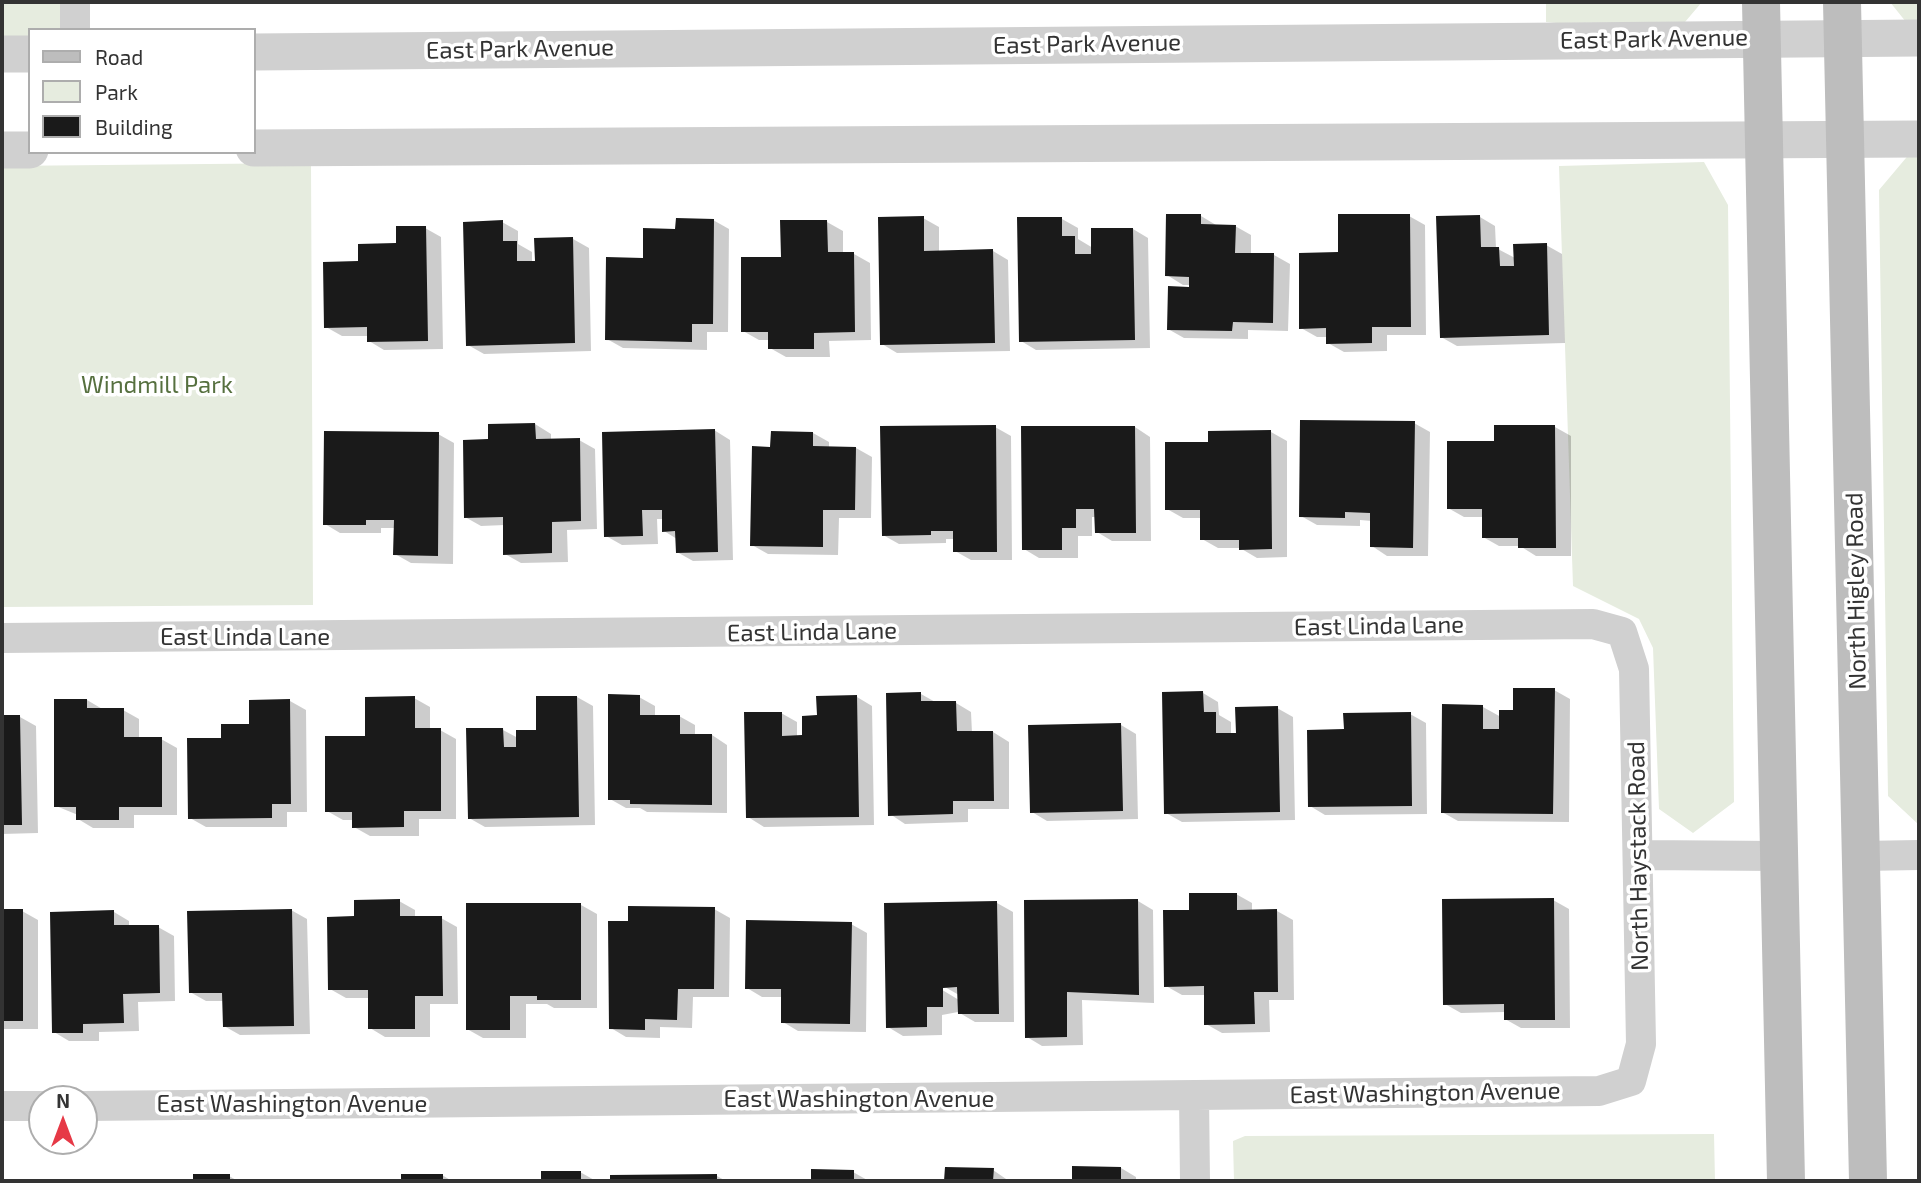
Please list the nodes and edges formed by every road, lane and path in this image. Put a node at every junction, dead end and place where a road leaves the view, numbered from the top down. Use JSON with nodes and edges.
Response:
{"nodes":[{"id":1,"x":75,"y":2,"type":"edge"},
{"id":2,"x":1762,"y":20,"type":"edge"},
{"id":3,"x":1843,"y":20,"type":"edge"},
{"id":4,"x":75,"y":28,"type":"edge"},
{"id":5,"x":1919,"y":38,"type":"edge"},
{"id":6,"x":256,"y":52,"type":"edge"},
{"id":7,"x":2,"y":54,"type":"edge"},
{"id":8,"x":28,"y":54,"type":"edge"},
{"id":9,"x":1846,"y":139,"type":"junction"},
{"id":10,"x":1919,"y":139,"type":"edge"},
{"id":11,"x":1764,"y":142,"type":"junction"},
{"id":12,"x":256,"y":148,"type":"edge"},
{"id":13,"x":2,"y":150,"type":"edge"},
{"id":14,"x":28,"y":150,"type":"edge"},
{"id":15,"x":1622,"y":632,"type":"joint"},
{"id":16,"x":2,"y":638,"type":"edge"},
{"id":17,"x":1640,"y":855,"type":"junction"},
{"id":18,"x":1919,"y":855,"type":"edge"},
{"id":19,"x":1779,"y":856,"type":"junction"},
{"id":20,"x":1861,"y":856,"type":"junction"},
{"id":21,"x":1632,"y":1081,"type":"joint"},
{"id":22,"x":1194,"y":1096,"type":"junction"},
{"id":23,"x":2,"y":1106,"type":"edge"},
{"id":24,"x":28,"y":1106,"type":"edge"},
{"id":25,"x":98,"y":1106,"type":"edge"},
{"id":26,"x":1195,"y":1181,"type":"edge"},
{"id":27,"x":1786,"y":1181,"type":"edge"},
{"id":28,"x":1868,"y":1181,"type":"edge"}],
"edges":[{"from":1,"to":4,"type":"street"},
{"from":2,"to":3,"type":"street","name":"East Park Avenue"},
{"from":2,"to":6,"type":"street","name":"East Park Avenue"},
{"from":2,"to":11,"type":"main road"},
{"from":3,"to":5,"type":"street","name":"East Park Avenue"},
{"from":3,"to":9,"type":"main road","name":"North Higley Road"},
{"from":7,"to":8,"type":"street"},
{"from":9,"to":10,"type":"street"},
{"from":9,"to":11,"type":"street"},
{"from":9,"to":20,"type":"main road","name":"North Higley Road"},
{"from":11,"to":12,"type":"street"},
{"from":11,"to":19,"type":"main road"},
{"from":13,"to":14,"type":"street"},
{"from":15,"to":16,"type":"street","name":"East Linda Lane"},
{"from":15,"to":17,"type":"street","name":"North Haystack Road"},
{"from":17,"to":19,"type":"street"},
{"from":17,"to":21,"type":"street","name":"North Haystack Road"},
{"from":18,"to":20,"type":"street"},
{"from":19,"to":27,"type":"main road"},
{"from":20,"to":28,"type":"main road","name":"North Higley Road"},
{"from":21,"to":22,"type":"street","name":"East Washington Avenue"},
{"from":22,"to":25,"type":"street","name":"East Washington Avenue"},
{"from":22,"to":26,"type":"street"},
{"from":23,"to":24,"type":"street"}]}
